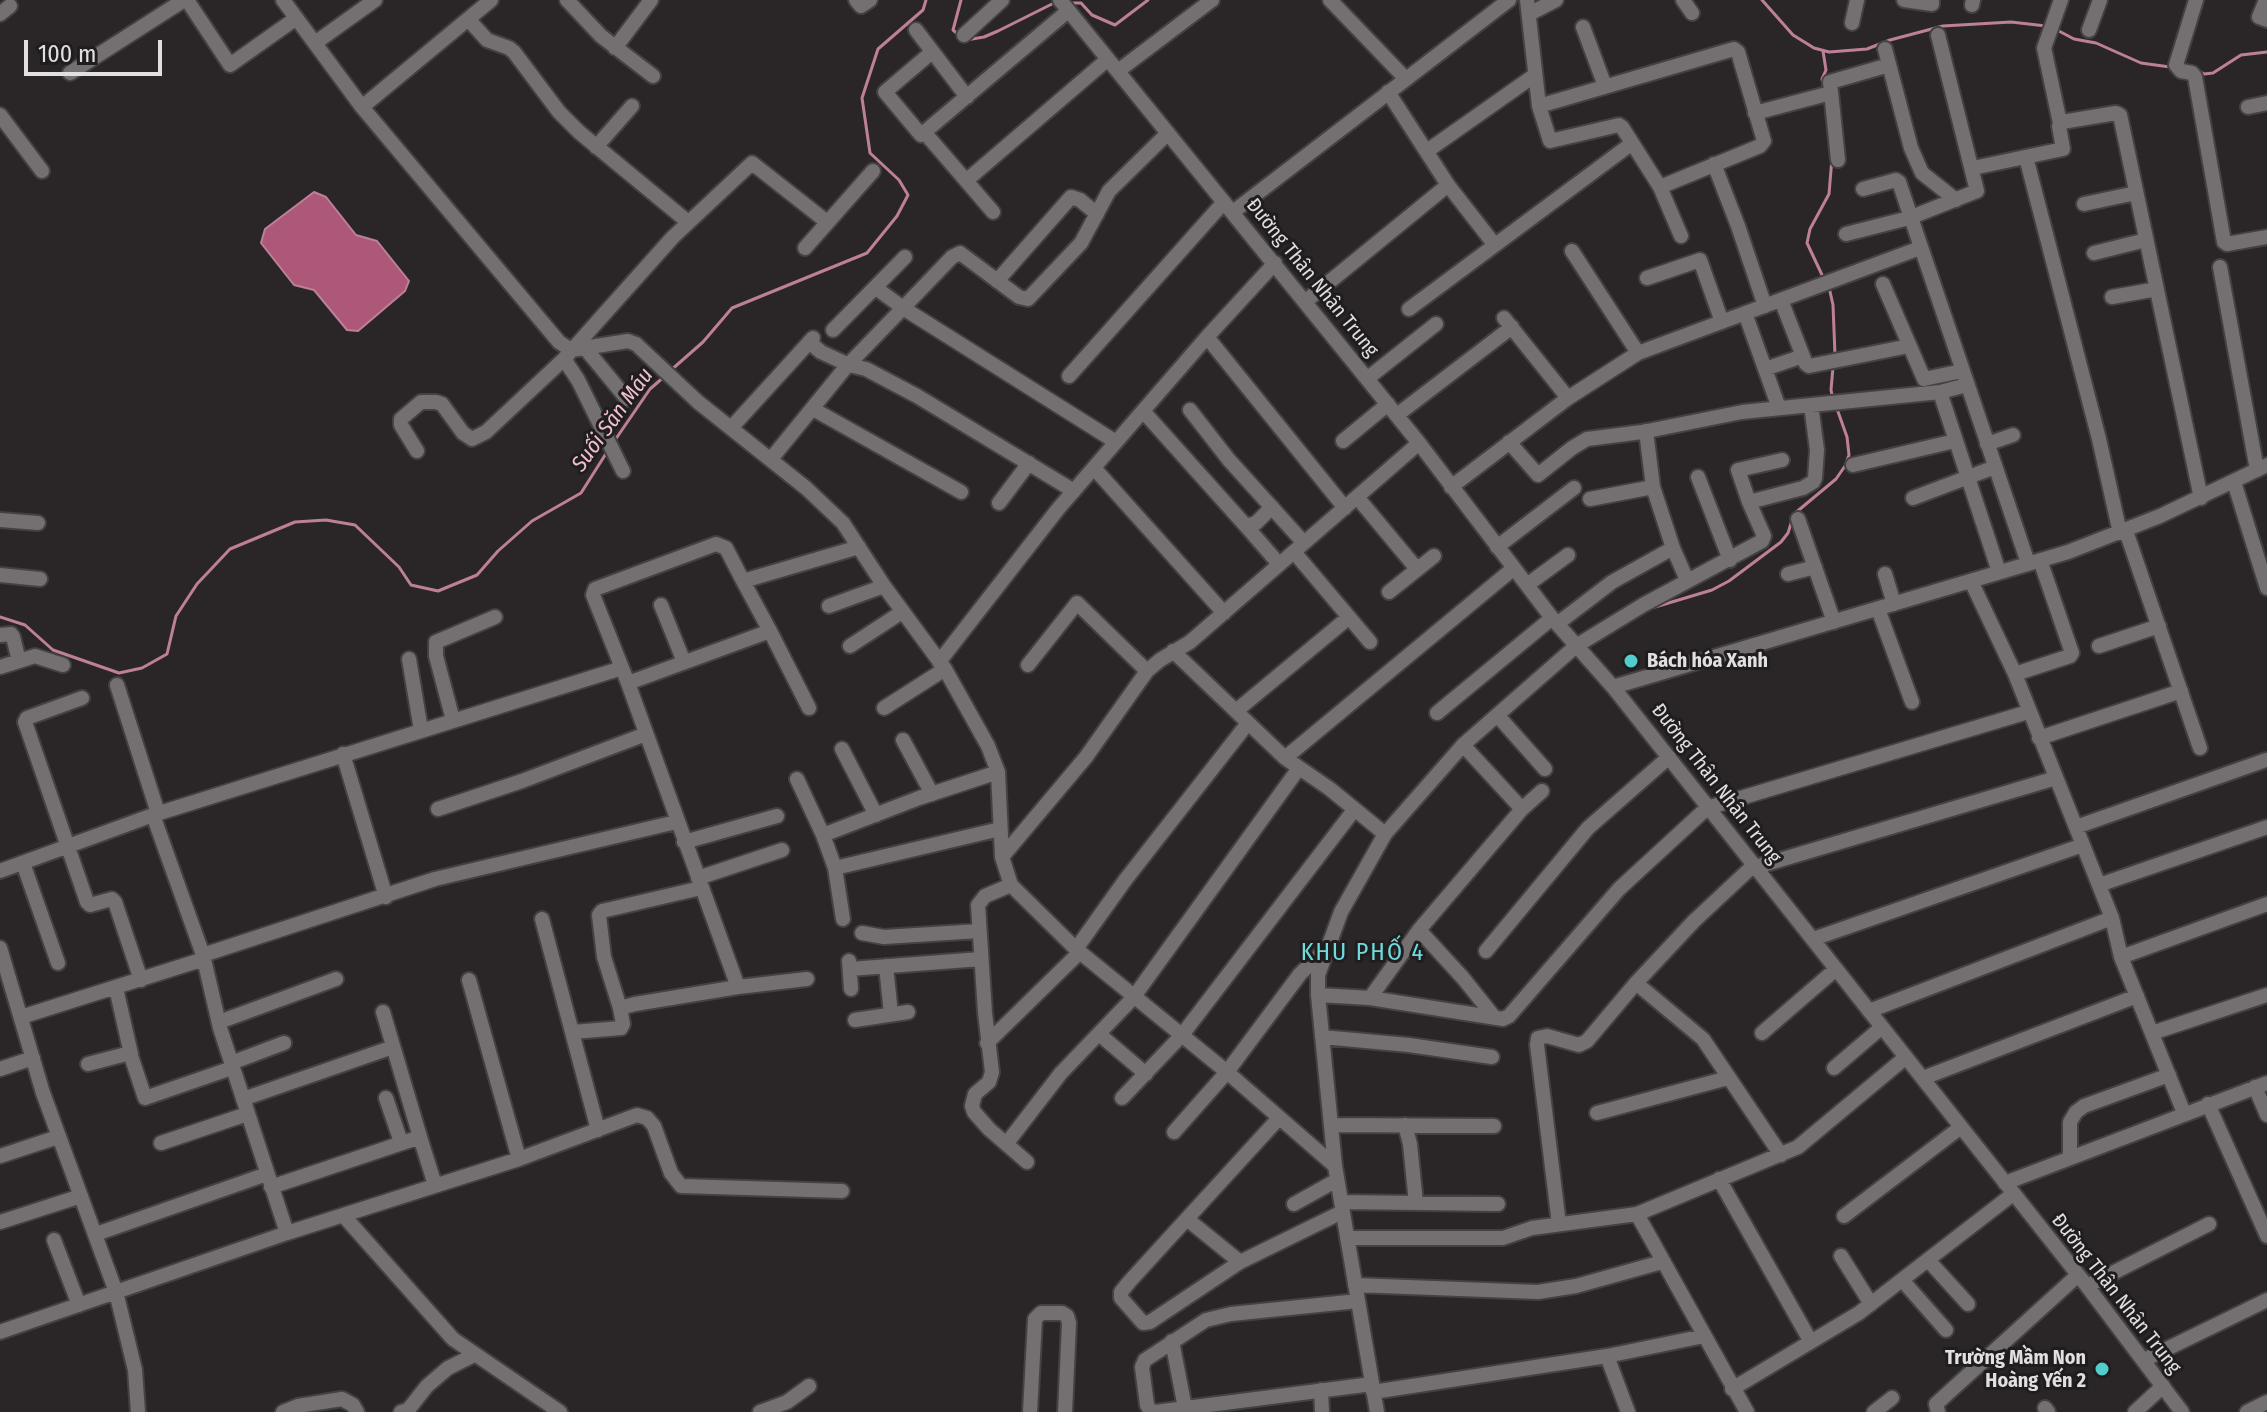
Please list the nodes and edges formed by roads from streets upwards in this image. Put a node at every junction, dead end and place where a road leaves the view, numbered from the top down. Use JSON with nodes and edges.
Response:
{"nodes":[{"id":1,"x":185,"y":0,"type":"edge"},
{"id":2,"x":283,"y":0,"type":"edge"},
{"id":3,"x":375,"y":0,"type":"edge"},
{"id":4,"x":491,"y":0,"type":"edge"},
{"id":5,"x":567,"y":0,"type":"edge"},
{"id":6,"x":651,"y":0,"type":"edge"},
{"id":7,"x":856,"y":0,"type":"edge"},
{"id":8,"x":870,"y":0,"type":"edge"},
{"id":9,"x":1002,"y":0,"type":"edge"},
{"id":10,"x":1212,"y":0,"type":"edge"},
{"id":11,"x":1330,"y":0,"type":"edge"},
{"id":12,"x":1509,"y":0,"type":"edge"},
{"id":13,"x":1556,"y":0,"type":"edge"},
{"id":14,"x":1857,"y":0,"type":"edge"},
{"id":15,"x":1904,"y":0,"type":"edge"},
{"id":16,"x":1932,"y":0,"type":"edge"},
{"id":17,"x":2061,"y":0,"type":"edge"},
{"id":18,"x":2100,"y":0,"type":"edge"},
{"id":19,"x":2196,"y":0,"type":"edge"},
{"id":20,"x":2266,"y":0,"type":"edge"},
{"id":21,"x":1065,"y":7,"type":"edge"},
{"id":22,"x":1528,"y":7,"type":"edge"},
{"id":23,"x":295,"y":19,"type":"junction"},
{"id":24,"x":468,"y":19,"type":"junction"},
{"id":25,"x":2267,"y":20,"type":"edge"},
{"id":26,"x":1852,"y":23,"type":"dead end"},
{"id":27,"x":1583,"y":27,"type":"dead end"},
{"id":28,"x":916,"y":30,"type":"dead end"},
{"id":29,"x":2089,"y":30,"type":"dead end"},
{"id":30,"x":964,"y":35,"type":"dead end"},
{"id":31,"x":1938,"y":35,"type":"dead end"},
{"id":32,"x":315,"y":43,"type":"junction"},
{"id":33,"x":615,"y":48,"type":"junction"},
{"id":34,"x":1885,"y":49,"type":"dead end"},
{"id":35,"x":932,"y":52,"type":"junction"},
{"id":36,"x":1108,"y":59,"type":"junction"},
{"id":37,"x":1889,"y":65,"type":"junction"},
{"id":38,"x":1118,"y":71,"type":"junction"},
{"id":39,"x":70,"y":73,"type":"dead end"},
{"id":40,"x":1535,"y":75,"type":"junction"},
{"id":41,"x":653,"y":76,"type":"dead end"},
{"id":42,"x":1406,"y":79,"type":"junction"},
{"id":43,"x":1605,"y":86,"type":"junction"},
{"id":44,"x":1388,"y":92,"type":"junction"},
{"id":45,"x":1823,"y":95,"type":"dead end"},
{"id":46,"x":967,"y":97,"type":"junction"},
{"id":47,"x":2267,"y":103,"type":"edge"},
{"id":48,"x":632,"y":106,"type":"dead end"},
{"id":49,"x":1539,"y":106,"type":"junction"},
{"id":50,"x":362,"y":107,"type":"junction"},
{"id":51,"x":2248,"y":107,"type":"dead end"},
{"id":52,"x":1755,"y":113,"type":"junction"},
{"id":53,"x":0,"y":115,"type":"edge"},
{"id":54,"x":2060,"y":123,"type":"junction"},
{"id":55,"x":925,"y":133,"type":"junction"},
{"id":56,"x":1168,"y":133,"type":"junction"},
{"id":57,"x":1631,"y":144,"type":"junction"},
{"id":58,"x":596,"y":147,"type":"junction"},
{"id":59,"x":1427,"y":151,"type":"junction"},
{"id":60,"x":2026,"y":157,"type":"junction"},
{"id":61,"x":1838,"y":160,"type":"dead end"},
{"id":62,"x":1714,"y":164,"type":"junction"},
{"id":63,"x":1973,"y":168,"type":"junction"},
{"id":64,"x":42,"y":171,"type":"dead end"},
{"id":65,"x":873,"y":171,"type":"dead end"},
{"id":66,"x":967,"y":180,"type":"junction"},
{"id":67,"x":1448,"y":185,"type":"junction"},
{"id":68,"x":1660,"y":187,"type":"junction"},
{"id":69,"x":1863,"y":189,"type":"dead end"},
{"id":70,"x":2136,"y":193,"type":"junction"},
{"id":71,"x":1956,"y":200,"type":"junction"},
{"id":72,"x":2084,"y":204,"type":"dead end"},
{"id":73,"x":1228,"y":207,"type":"junction"},
{"id":74,"x":993,"y":212,"type":"dead end"},
{"id":75,"x":1097,"y":214,"type":"junction"},
{"id":76,"x":1909,"y":218,"type":"junction"},
{"id":77,"x":688,"y":222,"type":"junction"},
{"id":78,"x":827,"y":222,"type":"junction"},
{"id":79,"x":1846,"y":234,"type":"dead end"},
{"id":80,"x":1681,"y":236,"type":"dead end"},
{"id":81,"x":2267,"y":237,"type":"edge"},
{"id":82,"x":2146,"y":240,"type":"junction"},
{"id":83,"x":1494,"y":244,"type":"junction"},
{"id":84,"x":805,"y":248,"type":"dead end"},
{"id":85,"x":1920,"y":248,"type":"junction"},
{"id":86,"x":1572,"y":251,"type":"dead end"},
{"id":87,"x":2094,"y":253,"type":"dead end"},
{"id":88,"x":905,"y":257,"type":"dead end"},
{"id":89,"x":1275,"y":263,"type":"junction"},
{"id":90,"x":2220,"y":267,"type":"dead end"},
{"id":91,"x":1647,"y":278,"type":"dead end"},
{"id":92,"x":997,"y":281,"type":"junction"},
{"id":93,"x":1883,"y":284,"type":"dead end"},
{"id":94,"x":876,"y":288,"type":"junction"},
{"id":95,"x":2157,"y":289,"type":"junction"},
{"id":96,"x":2112,"y":297,"type":"dead end"},
{"id":97,"x":1781,"y":300,"type":"junction"},
{"id":98,"x":1306,"y":301,"type":"junction"},
{"id":99,"x":1765,"y":306,"type":"junction"},
{"id":100,"x":903,"y":308,"type":"junction"},
{"id":101,"x":1409,"y":309,"type":"dead end"},
{"id":102,"x":1745,"y":313,"type":"junction"},
{"id":103,"x":1722,"y":322,"type":"junction"},
{"id":104,"x":1436,"y":324,"type":"dead end"},
{"id":105,"x":833,"y":330,"type":"dead end"},
{"id":106,"x":1207,"y":337,"type":"junction"},
{"id":107,"x":1909,"y":346,"type":"junction"},
{"id":108,"x":573,"y":352,"type":"junction"},
{"id":109,"x":1638,"y":353,"type":"junction"},
{"id":110,"x":1803,"y":356,"type":"junction"},
{"id":111,"x":849,"y":365,"type":"junction"},
{"id":112,"x":1765,"y":369,"type":"junction"},
{"id":113,"x":1069,"y":376,"type":"dead end"},
{"id":114,"x":1368,"y":378,"type":"junction"},
{"id":115,"x":1964,"y":378,"type":"junction"},
{"id":116,"x":1940,"y":392,"type":"junction"},
{"id":117,"x":1568,"y":398,"type":"junction"},
{"id":118,"x":627,"y":399,"type":"dead end"},
{"id":119,"x":1811,"y":405,"type":"junction"},
{"id":120,"x":1779,"y":408,"type":"junction"},
{"id":121,"x":813,"y":409,"type":"junction"},
{"id":122,"x":1190,"y":410,"type":"dead end"},
{"id":123,"x":1393,"y":410,"type":"junction"},
{"id":124,"x":1143,"y":411,"type":"junction"},
{"id":125,"x":731,"y":428,"type":"junction"},
{"id":126,"x":1646,"y":431,"type":"junction"},
{"id":127,"x":2013,"y":435,"type":"dead end"},
{"id":128,"x":1343,"y":441,"type":"dead end"},
{"id":129,"x":1955,"y":441,"type":"junction"},
{"id":130,"x":1116,"y":442,"type":"junction"},
{"id":131,"x":1509,"y":442,"type":"junction"},
{"id":132,"x":1419,"y":443,"type":"junction"},
{"id":133,"x":1987,"y":444,"type":"junction"},
{"id":134,"x":417,"y":451,"type":"dead end"},
{"id":135,"x":771,"y":459,"type":"junction"},
{"id":136,"x":1782,"y":460,"type":"dead end"},
{"id":137,"x":1029,"y":463,"type":"junction"},
{"id":138,"x":1853,"y":465,"type":"dead end"},
{"id":139,"x":1995,"y":467,"type":"junction"},
{"id":140,"x":2262,"y":467,"type":"edge"},
{"id":141,"x":1094,"y":468,"type":"junction"},
{"id":142,"x":623,"y":471,"type":"dead end"},
{"id":143,"x":1967,"y":476,"type":"junction"},
{"id":144,"x":1698,"y":477,"type":"dead end"},
{"id":145,"x":2234,"y":482,"type":"junction"},
{"id":146,"x":1451,"y":487,"type":"junction"},
{"id":147,"x":1653,"y":487,"type":"junction"},
{"id":148,"x":1574,"y":488,"type":"dead end"},
{"id":149,"x":1074,"y":491,"type":"junction"},
{"id":150,"x":961,"y":492,"type":"dead end"},
{"id":151,"x":1357,"y":497,"type":"junction"},
{"id":152,"x":1913,"y":498,"type":"dead end"},
{"id":153,"x":2201,"y":498,"type":"junction"},
{"id":154,"x":1590,"y":499,"type":"dead end"},
{"id":155,"x":1749,"y":502,"type":"junction"},
{"id":156,"x":999,"y":503,"type":"dead end"},
{"id":157,"x":1272,"y":507,"type":"junction"},
{"id":158,"x":1345,"y":508,"type":"junction"},
{"id":159,"x":1798,"y":519,"type":"dead end"},
{"id":160,"x":0,"y":520,"type":"edge"},
{"id":161,"x":38,"y":523,"type":"dead end"},
{"id":162,"x":1246,"y":526,"type":"junction"},
{"id":163,"x":2123,"y":532,"type":"junction"},
{"id":164,"x":859,"y":547,"type":"junction"},
{"id":165,"x":1299,"y":547,"type":"junction"},
{"id":166,"x":1497,"y":547,"type":"junction"},
{"id":167,"x":1673,"y":548,"type":"junction"},
{"id":168,"x":1568,"y":555,"type":"dead end"},
{"id":169,"x":1434,"y":556,"type":"dead end"},
{"id":170,"x":1730,"y":560,"type":"junction"},
{"id":171,"x":2034,"y":562,"type":"junction"},
{"id":172,"x":1279,"y":564,"type":"junction"},
{"id":173,"x":1815,"y":567,"type":"junction"},
{"id":174,"x":1514,"y":568,"type":"junction"},
{"id":175,"x":1417,"y":569,"type":"junction"},
{"id":176,"x":1999,"y":572,"type":"junction"},
{"id":177,"x":1788,"y":574,"type":"dead end"},
{"id":178,"x":1885,"y":574,"type":"dead end"},
{"id":179,"x":0,"y":575,"type":"edge"},
{"id":180,"x":40,"y":579,"type":"dead end"},
{"id":181,"x":1687,"y":580,"type":"junction"},
{"id":182,"x":743,"y":581,"type":"junction"},
{"id":183,"x":1971,"y":581,"type":"junction"},
{"id":184,"x":1527,"y":585,"type":"junction"},
{"id":185,"x":884,"y":586,"type":"junction"},
{"id":186,"x":2267,"y":588,"type":"edge"},
{"id":187,"x":1389,"y":592,"type":"dead end"},
{"id":188,"x":1894,"y":604,"type":"junction"},
{"id":189,"x":661,"y":605,"type":"dead end"},
{"id":190,"x":829,"y":606,"type":"dead end"},
{"id":191,"x":1878,"y":609,"type":"junction"},
{"id":192,"x":902,"y":612,"type":"junction"},
{"id":193,"x":1224,"y":613,"type":"junction"},
{"id":194,"x":495,"y":617,"type":"dead end"},
{"id":195,"x":1348,"y":618,"type":"junction"},
{"id":196,"x":1554,"y":621,"type":"junction"},
{"id":197,"x":1834,"y":622,"type":"junction"},
{"id":198,"x":2159,"y":626,"type":"junction"},
{"id":199,"x":770,"y":631,"type":"junction"},
{"id":200,"x":0,"y":635,"type":"edge"},
{"id":201,"x":1370,"y":642,"type":"dead end"},
{"id":202,"x":850,"y":646,"type":"dead end"},
{"id":203,"x":1576,"y":646,"type":"junction"},
{"id":204,"x":2099,"y":646,"type":"dead end"},
{"id":205,"x":1173,"y":651,"type":"junction"},
{"id":206,"x":409,"y":659,"type":"dead end"},
{"id":207,"x":19,"y":661,"type":"junction"},
{"id":208,"x":684,"y":662,"type":"junction"},
{"id":209,"x":63,"y":665,"type":"dead end"},
{"id":210,"x":1028,"y":665,"type":"dead end"},
{"id":211,"x":942,"y":666,"type":"junction"},
{"id":212,"x":0,"y":667,"type":"edge"},
{"id":213,"x":622,"y":668,"type":"junction"},
{"id":214,"x":1147,"y":671,"type":"junction"},
{"id":215,"x":2015,"y":674,"type":"junction"},
{"id":216,"x":628,"y":683,"type":"junction"},
{"id":217,"x":117,"y":685,"type":"dead end"},
{"id":218,"x":1613,"y":687,"type":"junction"},
{"id":219,"x":2181,"y":691,"type":"junction"},
{"id":220,"x":82,"y":698,"type":"dead end"},
{"id":221,"x":1912,"y":702,"type":"dead end"},
{"id":222,"x":809,"y":708,"type":"dead end"},
{"id":223,"x":884,"y":708,"type":"dead end"},
{"id":224,"x":1236,"y":711,"type":"junction"},
{"id":225,"x":2028,"y":712,"type":"junction"},
{"id":226,"x":1437,"y":713,"type":"dead end"},
{"id":227,"x":1498,"y":716,"type":"junction"},
{"id":228,"x":453,"y":720,"type":"junction"},
{"id":229,"x":1248,"y":723,"type":"junction"},
{"id":230,"x":421,"y":730,"type":"junction"},
{"id":231,"x":646,"y":734,"type":"junction"},
{"id":232,"x":2039,"y":738,"type":"junction"},
{"id":233,"x":903,"y":740,"type":"dead end"},
{"id":234,"x":1463,"y":745,"type":"junction"},
{"id":235,"x":2200,"y":748,"type":"dead end"},
{"id":236,"x":842,"y":749,"type":"dead end"},
{"id":237,"x":343,"y":754,"type":"junction"},
{"id":238,"x":1669,"y":757,"type":"junction"},
{"id":239,"x":1285,"y":758,"type":"junction"},
{"id":240,"x":2266,"y":760,"type":"edge"},
{"id":241,"x":1299,"y":768,"type":"junction"},
{"id":242,"x":1545,"y":769,"type":"dead end"},
{"id":243,"x":998,"y":772,"type":"junction"},
{"id":244,"x":2056,"y":778,"type":"junction"},
{"id":245,"x":797,"y":779,"type":"dead end"},
{"id":246,"x":1542,"y":791,"type":"dead end"},
{"id":247,"x":932,"y":794,"type":"junction"},
{"id":248,"x":1707,"y":808,"type":"junction"},
{"id":249,"x":438,"y":809,"type":"dead end"},
{"id":250,"x":1522,"y":809,"type":"junction"},
{"id":251,"x":1354,"y":810,"type":"junction"},
{"id":252,"x":155,"y":814,"type":"junction"},
{"id":253,"x":876,"y":815,"type":"junction"},
{"id":254,"x":777,"y":816,"type":"dead end"},
{"id":255,"x":676,"y":822,"type":"junction"},
{"id":256,"x":2076,"y":827,"type":"junction"},
{"id":257,"x":2267,"y":827,"type":"edge"},
{"id":258,"x":1000,"y":829,"type":"junction"},
{"id":259,"x":1385,"y":834,"type":"junction"},
{"id":260,"x":823,"y":835,"type":"junction"},
{"id":261,"x":684,"y":842,"type":"junction"},
{"id":262,"x":2083,"y":845,"type":"junction"},
{"id":263,"x":69,"y":846,"type":"junction"},
{"id":264,"x":782,"y":850,"type":"dead end"},
{"id":265,"x":1002,"y":857,"type":"junction"},
{"id":266,"x":23,"y":863,"type":"junction"},
{"id":267,"x":1755,"y":866,"type":"junction"},
{"id":268,"x":835,"y":868,"type":"junction"},
{"id":269,"x":0,"y":871,"type":"edge"},
{"id":270,"x":699,"y":883,"type":"junction"},
{"id":271,"x":1011,"y":885,"type":"junction"},
{"id":272,"x":2099,"y":885,"type":"junction"},
{"id":273,"x":386,"y":897,"type":"junction"},
{"id":274,"x":2267,"y":904,"type":"edge"},
{"id":275,"x":2112,"y":918,"type":"junction"},
{"id":276,"x":542,"y":919,"type":"dead end"},
{"id":277,"x":843,"y":919,"type":"dead end"},
{"id":278,"x":1419,"y":930,"type":"junction"},
{"id":279,"x":979,"y":931,"type":"junction"},
{"id":280,"x":862,"y":933,"type":"dead end"},
{"id":281,"x":1813,"y":939,"type":"junction"},
{"id":282,"x":1327,"y":947,"type":"junction"},
{"id":283,"x":0,"y":948,"type":"edge"},
{"id":284,"x":1078,"y":951,"type":"junction"},
{"id":285,"x":1486,"y":951,"type":"dead end"},
{"id":286,"x":203,"y":957,"type":"junction"},
{"id":287,"x":2121,"y":957,"type":"junction"},
{"id":288,"x":981,"y":959,"type":"junction"},
{"id":289,"x":58,"y":963,"type":"dead end"},
{"id":290,"x":886,"y":966,"type":"junction"},
{"id":291,"x":1836,"y":969,"type":"junction"},
{"id":292,"x":336,"y":979,"type":"dead end"},
{"id":293,"x":807,"y":979,"type":"dead end"},
{"id":294,"x":141,"y":980,"type":"junction"},
{"id":295,"x":469,"y":980,"type":"dead end"},
{"id":296,"x":1636,"y":983,"type":"junction"},
{"id":297,"x":738,"y":987,"type":"junction"},
{"id":298,"x":116,"y":988,"type":"junction"},
{"id":299,"x":851,"y":989,"type":"dead end"},
{"id":300,"x":1318,"y":995,"type":"junction"},
{"id":301,"x":2267,"y":995,"type":"edge"},
{"id":302,"x":2137,"y":996,"type":"junction"},
{"id":303,"x":1133,"y":998,"type":"junction"},
{"id":304,"x":1370,"y":998,"type":"junction"},
{"id":305,"x":620,"y":1008,"type":"junction"},
{"id":306,"x":1869,"y":1011,"type":"junction"},
{"id":307,"x":383,"y":1012,"type":"dead end"},
{"id":308,"x":908,"y":1012,"type":"dead end"},
{"id":309,"x":891,"y":1014,"type":"junction"},
{"id":310,"x":21,"y":1017,"type":"junction"},
{"id":311,"x":1495,"y":1018,"type":"junction"},
{"id":312,"x":855,"y":1020,"type":"dead end"},
{"id":313,"x":219,"y":1022,"type":"junction"},
{"id":314,"x":1882,"y":1027,"type":"junction"},
{"id":315,"x":573,"y":1032,"type":"junction"},
{"id":316,"x":1762,"y":1033,"type":"dead end"},
{"id":317,"x":2152,"y":1033,"type":"junction"},
{"id":318,"x":1099,"y":1034,"type":"junction"},
{"id":319,"x":1182,"y":1035,"type":"junction"},
{"id":320,"x":1322,"y":1037,"type":"junction"},
{"id":321,"x":284,"y":1043,"type":"dead end"},
{"id":322,"x":987,"y":1043,"type":"junction"},
{"id":323,"x":393,"y":1047,"type":"junction"},
{"id":324,"x":131,"y":1054,"type":"junction"},
{"id":325,"x":1492,"y":1057,"type":"dead end"},
{"id":326,"x":1906,"y":1057,"type":"junction"},
{"id":327,"x":33,"y":1058,"type":"junction"},
{"id":328,"x":88,"y":1064,"type":"dead end"},
{"id":329,"x":232,"y":1065,"type":"junction"},
{"id":330,"x":1834,"y":1068,"type":"dead end"},
{"id":331,"x":0,"y":1069,"type":"edge"},
{"id":332,"x":1227,"y":1072,"type":"junction"},
{"id":333,"x":1146,"y":1074,"type":"junction"},
{"id":334,"x":2169,"y":1075,"type":"junction"},
{"id":335,"x":1728,"y":1078,"type":"junction"},
{"id":336,"x":1923,"y":1078,"type":"junction"},
{"id":337,"x":2261,"y":1085,"type":"edge"},
{"id":338,"x":386,"y":1098,"type":"dead end"},
{"id":339,"x":1122,"y":1098,"type":"dead end"},
{"id":340,"x":2208,"y":1104,"type":"junction"},
{"id":341,"x":245,"y":1107,"type":"junction"},
{"id":342,"x":1597,"y":1113,"type":"dead end"},
{"id":343,"x":2184,"y":1113,"type":"junction"},
{"id":344,"x":2267,"y":1115,"type":"edge"},
{"id":345,"x":1279,"y":1118,"type":"junction"},
{"id":346,"x":1332,"y":1125,"type":"junction"},
{"id":347,"x":1405,"y":1125,"type":"junction"},
{"id":348,"x":1494,"y":1126,"type":"dead end"},
{"id":349,"x":1961,"y":1127,"type":"junction"},
{"id":350,"x":598,"y":1130,"type":"junction"},
{"id":351,"x":1174,"y":1132,"type":"dead end"},
{"id":352,"x":58,"y":1137,"type":"junction"},
{"id":353,"x":420,"y":1137,"type":"junction"},
{"id":354,"x":401,"y":1142,"type":"junction"},
{"id":355,"x":161,"y":1143,"type":"dead end"},
{"id":356,"x":1007,"y":1143,"type":"junction"},
{"id":357,"x":1781,"y":1155,"type":"junction"},
{"id":358,"x":0,"y":1156,"type":"edge"},
{"id":359,"x":2070,"y":1157,"type":"junction"},
{"id":360,"x":519,"y":1159,"type":"junction"},
{"id":361,"x":1027,"y":1162,"type":"dead end"},
{"id":362,"x":1336,"y":1173,"type":"junction"},
{"id":363,"x":1719,"y":1179,"type":"junction"},
{"id":364,"x":269,"y":1180,"type":"junction"},
{"id":365,"x":435,"y":1185,"type":"junction"},
{"id":366,"x":2009,"y":1189,"type":"junction"},
{"id":367,"x":842,"y":1191,"type":"dead end"},
{"id":368,"x":81,"y":1196,"type":"junction"},
{"id":369,"x":1416,"y":1203,"type":"junction"},
{"id":370,"x":1294,"y":1204,"type":"dead end"},
{"id":371,"x":1498,"y":1204,"type":"dead end"},
{"id":372,"x":1342,"y":1207,"type":"junction"},
{"id":373,"x":1637,"y":1214,"type":"junction"},
{"id":374,"x":343,"y":1215,"type":"junction"},
{"id":375,"x":1844,"y":1216,"type":"dead end"},
{"id":376,"x":1187,"y":1219,"type":"junction"},
{"id":377,"x":0,"y":1222,"type":"edge"},
{"id":378,"x":1559,"y":1224,"type":"junction"},
{"id":379,"x":2209,"y":1224,"type":"dead end"},
{"id":380,"x":287,"y":1233,"type":"junction"},
{"id":381,"x":96,"y":1234,"type":"junction"},
{"id":382,"x":2267,"y":1236,"type":"edge"},
{"id":383,"x":1347,"y":1238,"type":"junction"},
{"id":384,"x":54,"y":1240,"type":"dead end"},
{"id":385,"x":1841,"y":1256,"type":"dead end"},
{"id":386,"x":1928,"y":1260,"type":"junction"},
{"id":387,"x":1240,"y":1262,"type":"junction"},
{"id":388,"x":1662,"y":1262,"type":"junction"},
{"id":389,"x":2082,"y":1280,"type":"junction"},
{"id":390,"x":1903,"y":1281,"type":"junction"},
{"id":391,"x":1355,"y":1285,"type":"junction"},
{"id":392,"x":116,"y":1292,"type":"junction"},
{"id":393,"x":2267,"y":1300,"type":"edge"},
{"id":394,"x":1358,"y":1301,"type":"junction"},
{"id":395,"x":1871,"y":1304,"type":"junction"},
{"id":396,"x":1968,"y":1304,"type":"dead end"},
{"id":397,"x":79,"y":1305,"type":"junction"},
{"id":398,"x":1946,"y":1330,"type":"dead end"},
{"id":399,"x":0,"y":1332,"type":"edge"},
{"id":400,"x":1704,"y":1336,"type":"junction"},
{"id":401,"x":1172,"y":1341,"type":"junction"},
{"id":402,"x":1811,"y":1342,"type":"junction"},
{"id":403,"x":474,"y":1355,"type":"junction"},
{"id":404,"x":1607,"y":1356,"type":"junction"},
{"id":405,"x":2144,"y":1360,"type":"junction"},
{"id":406,"x":809,"y":1386,"type":"dead end"},
{"id":407,"x":2163,"y":1386,"type":"junction"},
{"id":408,"x":1372,"y":1388,"type":"junction"},
{"id":409,"x":1732,"y":1389,"type":"junction"},
{"id":410,"x":1321,"y":1390,"type":"junction"},
{"id":411,"x":1892,"y":1398,"type":"dead end"},
{"id":412,"x":2267,"y":1402,"type":"edge"},
{"id":413,"x":1185,"y":1408,"type":"junction"},
{"id":414,"x":138,"y":1412,"type":"edge"},
{"id":415,"x":272,"y":1412,"type":"edge"},
{"id":416,"x":283,"y":1412,"type":"edge"},
{"id":417,"x":357,"y":1412,"type":"edge"},
{"id":418,"x":401,"y":1412,"type":"edge"},
{"id":419,"x":560,"y":1412,"type":"edge"},
{"id":420,"x":760,"y":1412,"type":"edge"},
{"id":421,"x":1030,"y":1412,"type":"edge"},
{"id":422,"x":1065,"y":1412,"type":"edge"},
{"id":423,"x":1153,"y":1412,"type":"edge"},
{"id":424,"x":1322,"y":1412,"type":"edge"},
{"id":425,"x":1377,"y":1412,"type":"edge"},
{"id":426,"x":1628,"y":1412,"type":"edge"},
{"id":427,"x":1747,"y":1412,"type":"edge"},
{"id":428,"x":1874,"y":1412,"type":"edge"},
{"id":429,"x":1938,"y":1412,"type":"edge"},
{"id":430,"x":2135,"y":1412,"type":"edge"},
{"id":431,"x":2182,"y":1412,"type":"edge"},
{"id":432,"x":2247,"y":1412,"type":"edge"}],
"edges":[{"from":1,"to":23,"type":"street"},
{"from":1,"to":39,"type":"street"},
{"from":2,"to":23,"type":"street"},
{"from":3,"to":32,"type":"street"},
{"from":4,"to":24,"type":"street"},
{"from":5,"to":33,"type":"street"},
{"from":6,"to":33,"type":"street"},
{"from":7,"to":8,"type":"street"},
{"from":9,"to":30,"type":"street"},
{"from":10,"to":38,"type":"street"},
{"from":11,"to":42,"type":"street"},
{"from":12,"to":42,"type":"street"},
{"from":13,"to":22,"type":"street"},
{"from":14,"to":26,"type":"street"},
{"from":15,"to":16,"type":"street"},
{"from":17,"to":54,"type":"street"},
{"from":18,"to":29,"type":"street"},
{"from":19,"to":81,"type":"street"},
{"from":20,"to":25,"type":"street"},
{"from":21,"to":36,"type":"street","name":"Đường Thân Nhân Trung"},
{"from":21,"to":46,"type":"street"},
{"from":22,"to":40,"type":"street"},
{"from":23,"to":32,"type":"street"},
{"from":24,"to":50,"type":"street"},
{"from":24,"to":58,"type":"street"},
{"from":27,"to":43,"type":"street"},
{"from":28,"to":35,"type":"street"},
{"from":31,"to":63,"type":"street"},
{"from":32,"to":50,"type":"street"},
{"from":33,"to":41,"type":"street"},
{"from":34,"to":37,"type":"street"},
{"from":35,"to":46,"type":"street"},
{"from":35,"to":55,"type":"street"},
{"from":36,"to":38,"type":"street","name":"Đường Thân Nhân Trung"},
{"from":36,"to":66,"type":"street"},
{"from":37,"to":61,"type":"street"},
{"from":37,"to":71,"type":"street"},
{"from":38,"to":56,"type":"street","name":"Đường Thân Nhân Trung"},
{"from":40,"to":49,"type":"street"},
{"from":40,"to":59,"type":"street"},
{"from":42,"to":44,"type":"street"},
{"from":43,"to":49,"type":"street"},
{"from":43,"to":52,"type":"street"},
{"from":44,"to":59,"type":"street"},
{"from":44,"to":73,"type":"street"},
{"from":45,"to":52,"type":"street"},
{"from":46,"to":55,"type":"street"},
{"from":47,"to":51,"type":"street"},
{"from":48,"to":58,"type":"street"},
{"from":49,"to":57,"type":"street"},
{"from":50,"to":108,"type":"street"},
{"from":52,"to":62,"type":"street"},
{"from":53,"to":64,"type":"street"},
{"from":54,"to":60,"type":"street"},
{"from":54,"to":70,"type":"street"},
{"from":55,"to":66,"type":"street"},
{"from":56,"to":73,"type":"street","name":"Đường Thân Nhân Trung"},
{"from":56,"to":75,"type":"street"},
{"from":57,"to":68,"type":"street"},
{"from":57,"to":83,"type":"street"},
{"from":58,"to":77,"type":"street"},
{"from":59,"to":67,"type":"street"},
{"from":60,"to":63,"type":"street"},
{"from":60,"to":163,"type":"street"},
{"from":62,"to":68,"type":"street"},
{"from":62,"to":99,"type":"street"},
{"from":63,"to":71,"type":"street"},
{"from":65,"to":78,"type":"street"},
{"from":66,"to":74,"type":"street"},
{"from":67,"to":83,"type":"street"},
{"from":67,"to":98,"type":"street"},
{"from":68,"to":80,"type":"street"},
{"from":69,"to":76,"type":"street"},
{"from":70,"to":72,"type":"street"},
{"from":70,"to":82,"type":"street"},
{"from":71,"to":76,"type":"street"},
{"from":73,"to":89,"type":"street","name":"Đường Thân Nhân Trung"},
{"from":73,"to":113,"type":"street"},
{"from":75,"to":92,"type":"street"},
{"from":75,"to":92,"type":"street"},
{"from":76,"to":79,"type":"street"},
{"from":76,"to":85,"type":"street"},
{"from":77,"to":78,"type":"street"},
{"from":77,"to":108,"type":"street"},
{"from":78,"to":84,"type":"street"},
{"from":82,"to":87,"type":"street"},
{"from":82,"to":95,"type":"street"},
{"from":83,"to":101,"type":"street"},
{"from":85,"to":97,"type":"street"},
{"from":85,"to":115,"type":"street"},
{"from":86,"to":109,"type":"street"},
{"from":88,"to":94,"type":"street"},
{"from":89,"to":98,"type":"street","name":"Đường Thân Nhân Trung"},
{"from":89,"to":106,"type":"street"},
{"from":90,"to":140,"type":"street"},
{"from":91,"to":103,"type":"street"},
{"from":92,"to":100,"type":"street"},
{"from":93,"to":107,"type":"street"},
{"from":94,"to":100,"type":"street"},
{"from":94,"to":105,"type":"street"},
{"from":95,"to":96,"type":"street"},
{"from":95,"to":153,"type":"street"},
{"from":97,"to":99,"type":"street"},
{"from":97,"to":110,"type":"street"},
{"from":98,"to":114,"type":"street","name":"Đường Thân Nhân Trung"},
{"from":99,"to":102,"type":"street"},
{"from":100,"to":111,"type":"street"},
{"from":100,"to":130,"type":"street"},
{"from":102,"to":103,"type":"street"},
{"from":102,"to":112,"type":"street"},
{"from":103,"to":109,"type":"street"},
{"from":104,"to":114,"type":"street"},
{"from":106,"to":124,"type":"street"},
{"from":106,"to":158,"type":"street"},
{"from":107,"to":110,"type":"street"},
{"from":107,"to":115,"type":"street"},
{"from":108,"to":118,"type":"street"},
{"from":108,"to":125,"type":"street"},
{"from":108,"to":134,"type":"street"},
{"from":108,"to":142,"type":"street"},
{"from":109,"to":117,"type":"street"},
{"from":110,"to":112,"type":"street"},
{"from":111,"to":121,"type":"street"},
{"from":111,"to":125,"type":"street"},
{"from":111,"to":137,"type":"street"},
{"from":112,"to":120,"type":"street"},
{"from":114,"to":123,"type":"street","name":"Đường Thân Nhân Trung"},
{"from":115,"to":116,"type":"street"},
{"from":115,"to":133,"type":"street"},
{"from":116,"to":119,"type":"street"},
{"from":116,"to":129,"type":"street"},
{"from":117,"to":123,"type":"street"},
{"from":117,"to":131,"type":"street"},
{"from":119,"to":120,"type":"street"},
{"from":119,"to":155,"type":"street"},
{"from":120,"to":126,"type":"street"},
{"from":121,"to":135,"type":"street"},
{"from":121,"to":150,"type":"street"},
{"from":122,"to":157,"type":"street"},
{"from":123,"to":128,"type":"street"},
{"from":123,"to":132,"type":"street","name":"Đường Thân Nhân Trung"},
{"from":124,"to":130,"type":"street"},
{"from":124,"to":162,"type":"street"},
{"from":125,"to":135,"type":"street"},
{"from":126,"to":131,"type":"street"},
{"from":126,"to":147,"type":"street"},
{"from":127,"to":133,"type":"street"},
{"from":129,"to":138,"type":"street"},
{"from":129,"to":143,"type":"street"},
{"from":130,"to":141,"type":"street"},
{"from":131,"to":146,"type":"street"},
{"from":132,"to":146,"type":"street","name":"Đường Thân Nhân Trung"},
{"from":132,"to":151,"type":"street"},
{"from":133,"to":139,"type":"street"},
{"from":135,"to":164,"type":"street"},
{"from":136,"to":155,"type":"street"},
{"from":137,"to":149,"type":"street"},
{"from":137,"to":156,"type":"street"},
{"from":139,"to":143,"type":"street"},
{"from":139,"to":171,"type":"street"},
{"from":140,"to":145,"type":"street"},
{"from":141,"to":149,"type":"street"},
{"from":141,"to":193,"type":"street"},
{"from":143,"to":152,"type":"street"},
{"from":143,"to":176,"type":"street"},
{"from":144,"to":170,"type":"street"},
{"from":145,"to":153,"type":"street"},
{"from":145,"to":186,"type":"street"},
{"from":146,"to":166,"type":"street","name":"Đường Thân Nhân Trung"},
{"from":147,"to":154,"type":"street"},
{"from":147,"to":167,"type":"street"},
{"from":148,"to":166,"type":"street"},
{"from":149,"to":211,"type":"street"},
{"from":151,"to":158,"type":"street"},
{"from":151,"to":175,"type":"street"},
{"from":153,"to":163,"type":"street"},
{"from":155,"to":170,"type":"street"},
{"from":157,"to":162,"type":"street"},
{"from":157,"to":165,"type":"street"},
{"from":158,"to":165,"type":"street"},
{"from":159,"to":173,"type":"street"},
{"from":160,"to":161,"type":"street"},
{"from":162,"to":172,"type":"street"},
{"from":163,"to":171,"type":"street"},
{"from":163,"to":198,"type":"street"},
{"from":164,"to":182,"type":"street"},
{"from":164,"to":185,"type":"street"},
{"from":165,"to":172,"type":"street"},
{"from":165,"to":195,"type":"street"},
{"from":166,"to":174,"type":"street","name":"Đường Thân Nhân Trung"},
{"from":167,"to":181,"type":"street"},
{"from":167,"to":196,"type":"street"},
{"from":168,"to":184,"type":"street"},
{"from":169,"to":175,"type":"street"},
{"from":170,"to":181,"type":"street"},
{"from":171,"to":176,"type":"street"},
{"from":171,"to":215,"type":"street"},
{"from":172,"to":193,"type":"street"},
{"from":173,"to":177,"type":"street"},
{"from":173,"to":197,"type":"street"},
{"from":174,"to":184,"type":"street","name":"Đường Thân Nhân Trung"},
{"from":174,"to":239,"type":"street"},
{"from":175,"to":187,"type":"street"},
{"from":176,"to":183,"type":"street"},
{"from":178,"to":188,"type":"street"},
{"from":179,"to":180,"type":"street"},
{"from":181,"to":203,"type":"street"},
{"from":182,"to":199,"type":"street"},
{"from":182,"to":213,"type":"street"},
{"from":183,"to":188,"type":"street"},
{"from":183,"to":215,"type":"street"},
{"from":184,"to":196,"type":"street","name":"Đường Thân Nhân Trung"},
{"from":185,"to":190,"type":"street"},
{"from":185,"to":192,"type":"street"},
{"from":188,"to":191,"type":"street"},
{"from":189,"to":208,"type":"street"},
{"from":191,"to":197,"type":"street"},
{"from":191,"to":221,"type":"street"},
{"from":192,"to":202,"type":"street"},
{"from":192,"to":211,"type":"street"},
{"from":193,"to":205,"type":"street"},
{"from":194,"to":228,"type":"street"},
{"from":195,"to":201,"type":"street"},
{"from":195,"to":224,"type":"street"},
{"from":196,"to":203,"type":"street","name":"Đường Thân Nhân Trung"},
{"from":196,"to":226,"type":"street"},
{"from":197,"to":218,"type":"street"},
{"from":198,"to":204,"type":"street"},
{"from":198,"to":219,"type":"street"},
{"from":199,"to":208,"type":"street"},
{"from":199,"to":222,"type":"street"},
{"from":200,"to":207,"type":"street"},
{"from":203,"to":218,"type":"street","name":"Đường Thân Nhân Trung"},
{"from":203,"to":227,"type":"street"},
{"from":205,"to":214,"type":"street"},
{"from":205,"to":224,"type":"street"},
{"from":206,"to":230,"type":"street"},
{"from":207,"to":209,"type":"street"},
{"from":207,"to":212,"type":"street"},
{"from":208,"to":216,"type":"street"},
{"from":210,"to":214,"type":"street"},
{"from":211,"to":223,"type":"street"},
{"from":211,"to":243,"type":"street"},
{"from":213,"to":216,"type":"street"},
{"from":213,"to":228,"type":"street"},
{"from":214,"to":265,"type":"street"},
{"from":215,"to":225,"type":"street"},
{"from":216,"to":231,"type":"street"},
{"from":217,"to":252,"type":"street"},
{"from":218,"to":238,"type":"street","name":"Đường Thân Nhân Trung"},
{"from":219,"to":232,"type":"street"},
{"from":219,"to":235,"type":"street"},
{"from":220,"to":263,"type":"street"},
{"from":224,"to":229,"type":"street"},
{"from":225,"to":232,"type":"street"},
{"from":225,"to":248,"type":"street"},
{"from":227,"to":234,"type":"street"},
{"from":227,"to":242,"type":"street"},
{"from":228,"to":230,"type":"street"},
{"from":229,"to":239,"type":"street"},
{"from":229,"to":284,"type":"street"},
{"from":230,"to":237,"type":"street"},
{"from":231,"to":249,"type":"street"},
{"from":231,"to":255,"type":"street"},
{"from":232,"to":244,"type":"street"},
{"from":233,"to":247,"type":"street"},
{"from":234,"to":250,"type":"street"},
{"from":234,"to":259,"type":"street"},
{"from":236,"to":253,"type":"street"},
{"from":237,"to":252,"type":"street"},
{"from":237,"to":273,"type":"street"},
{"from":238,"to":248,"type":"street","name":"Đường Thân Nhân Trung"},
{"from":238,"to":285,"type":"street"},
{"from":239,"to":241,"type":"street"},
{"from":240,"to":256,"type":"street"},
{"from":241,"to":251,"type":"street"},
{"from":241,"to":303,"type":"street"},
{"from":243,"to":247,"type":"street"},
{"from":243,"to":258,"type":"street"},
{"from":244,"to":256,"type":"street"},
{"from":244,"to":267,"type":"street"},
{"from":245,"to":260,"type":"street"},
{"from":246,"to":250,"type":"street"},
{"from":247,"to":253,"type":"street"},
{"from":248,"to":267,"type":"street","name":"Đường Thân Nhân Trung"},
{"from":248,"to":311,"type":"street"},
{"from":250,"to":278,"type":"street"},
{"from":251,"to":259,"type":"street"},
{"from":251,"to":319,"type":"street"},
{"from":252,"to":263,"type":"street"},
{"from":252,"to":286,"type":"street"},
{"from":253,"to":260,"type":"street"},
{"from":254,"to":261,"type":"street"},
{"from":255,"to":261,"type":"street"},
{"from":255,"to":273,"type":"street"},
{"from":256,"to":262,"type":"street"},
{"from":257,"to":272,"type":"street"},
{"from":258,"to":265,"type":"street"},
{"from":258,"to":268,"type":"street"},
{"from":259,"to":282,"type":"street"},
{"from":260,"to":268,"type":"street"},
{"from":261,"to":270,"type":"street"},
{"from":262,"to":272,"type":"street"},
{"from":262,"to":281,"type":"street"},
{"from":263,"to":266,"type":"street"},
{"from":263,"to":294,"type":"street"},
{"from":264,"to":270,"type":"street"},
{"from":265,"to":271,"type":"street"},
{"from":266,"to":269,"type":"street"},
{"from":266,"to":289,"type":"street"},
{"from":267,"to":281,"type":"street","name":"Đường Thân Nhân Trung"},
{"from":267,"to":296,"type":"street"},
{"from":268,"to":277,"type":"street"},
{"from":270,"to":297,"type":"street"},
{"from":270,"to":305,"type":"street"},
{"from":271,"to":279,"type":"street"},
{"from":271,"to":284,"type":"street"},
{"from":272,"to":275,"type":"street"},
{"from":273,"to":286,"type":"street"},
{"from":274,"to":287,"type":"street"},
{"from":275,"to":287,"type":"street"},
{"from":275,"to":306,"type":"street"},
{"from":276,"to":315,"type":"street"},
{"from":278,"to":304,"type":"street"},
{"from":278,"to":311,"type":"street"},
{"from":279,"to":280,"type":"street"},
{"from":279,"to":288,"type":"street"},
{"from":281,"to":291,"type":"street","name":"Đường Thân Nhân Trung"},
{"from":282,"to":300,"type":"street"},
{"from":282,"to":332,"type":"street"},
{"from":283,"to":310,"type":"street"},
{"from":284,"to":303,"type":"street"},
{"from":284,"to":322,"type":"street"},
{"from":286,"to":294,"type":"street"},
{"from":286,"to":313,"type":"street"},
{"from":287,"to":302,"type":"street"},
{"from":288,"to":290,"type":"street"},
{"from":288,"to":322,"type":"street"},
{"from":290,"to":299,"type":"street"},
{"from":290,"to":309,"type":"street"},
{"from":291,"to":306,"type":"street","name":"Đường Thân Nhân Trung"},
{"from":291,"to":316,"type":"street"},
{"from":292,"to":313,"type":"street"},
{"from":293,"to":297,"type":"street"},
{"from":294,"to":298,"type":"street"},
{"from":295,"to":360,"type":"street"},
{"from":296,"to":335,"type":"street"},
{"from":296,"to":378,"type":"street"},
{"from":297,"to":305,"type":"street"},
{"from":298,"to":310,"type":"street"},
{"from":298,"to":324,"type":"street"},
{"from":300,"to":304,"type":"street"},
{"from":300,"to":320,"type":"street"},
{"from":301,"to":317,"type":"street"},
{"from":302,"to":317,"type":"street"},
{"from":302,"to":336,"type":"street"},
{"from":303,"to":318,"type":"street"},
{"from":303,"to":319,"type":"street"},
{"from":304,"to":311,"type":"street"},
{"from":305,"to":315,"type":"street"},
{"from":306,"to":314,"type":"street","name":"Đường Thân Nhân Trung"},
{"from":307,"to":323,"type":"street"},
{"from":308,"to":309,"type":"street"},
{"from":309,"to":312,"type":"street"},
{"from":310,"to":327,"type":"street"},
{"from":313,"to":329,"type":"street"},
{"from":314,"to":326,"type":"street","name":"Đường Thân Nhân Trung"},
{"from":314,"to":330,"type":"street"},
{"from":315,"to":350,"type":"street"},
{"from":317,"to":334,"type":"street"},
{"from":318,"to":333,"type":"street"},
{"from":318,"to":356,"type":"street"},
{"from":319,"to":332,"type":"street"},
{"from":319,"to":333,"type":"street"},
{"from":320,"to":325,"type":"street"},
{"from":320,"to":346,"type":"street"},
{"from":321,"to":329,"type":"street"},
{"from":322,"to":356,"type":"street"},
{"from":323,"to":341,"type":"street"},
{"from":323,"to":353,"type":"street"},
{"from":324,"to":328,"type":"street"},
{"from":324,"to":329,"type":"street"},
{"from":326,"to":336,"type":"street","name":"Đường Thân Nhân Trung"},
{"from":326,"to":357,"type":"street"},
{"from":327,"to":331,"type":"street"},
{"from":327,"to":352,"type":"street"},
{"from":329,"to":341,"type":"street"},
{"from":332,"to":345,"type":"street"},
{"from":332,"to":351,"type":"street"},
{"from":333,"to":339,"type":"street"},
{"from":334,"to":343,"type":"street"},
{"from":334,"to":359,"type":"street"},
{"from":335,"to":342,"type":"street"},
{"from":335,"to":357,"type":"street"},
{"from":336,"to":349,"type":"street","name":"Đường Thân Nhân Trung"},
{"from":337,"to":340,"type":"street"},
{"from":337,"to":344,"type":"street"},
{"from":338,"to":354,"type":"street"},
{"from":340,"to":343,"type":"street"},
{"from":340,"to":382,"type":"street"},
{"from":341,"to":355,"type":"street"},
{"from":341,"to":364,"type":"street"},
{"from":343,"to":359,"type":"street"},
{"from":345,"to":362,"type":"street"},
{"from":345,"to":376,"type":"street"},
{"from":346,"to":347,"type":"street"},
{"from":346,"to":362,"type":"street"},
{"from":347,"to":348,"type":"street"},
{"from":347,"to":369,"type":"street"},
{"from":349,"to":366,"type":"street","name":"Đường Thân Nhân Trung"},
{"from":349,"to":375,"type":"street"},
{"from":350,"to":360,"type":"street"},
{"from":350,"to":367,"type":"street"},
{"from":352,"to":358,"type":"street"},
{"from":352,"to":368,"type":"street"},
{"from":353,"to":354,"type":"street"},
{"from":353,"to":365,"type":"street"},
{"from":354,"to":364,"type":"street"},
{"from":356,"to":361,"type":"street"},
{"from":357,"to":363,"type":"street"},
{"from":359,"to":366,"type":"street"},
{"from":360,"to":365,"type":"street"},
{"from":362,"to":370,"type":"street"},
{"from":362,"to":372,"type":"street"},
{"from":363,"to":373,"type":"street"},
{"from":363,"to":402,"type":"street"},
{"from":364,"to":380,"type":"street"},
{"from":364,"to":381,"type":"street"},
{"from":365,"to":374,"type":"street"},
{"from":366,"to":386,"type":"street"},
{"from":366,"to":389,"type":"street","name":"Đường Thân Nhân Trung"},
{"from":368,"to":377,"type":"street"},
{"from":368,"to":381,"type":"street"},
{"from":369,"to":371,"type":"street"},
{"from":369,"to":372,"type":"street"},
{"from":372,"to":383,"type":"street"},
{"from":372,"to":387,"type":"street"},
{"from":373,"to":378,"type":"street"},
{"from":373,"to":388,"type":"street"},
{"from":374,"to":380,"type":"street"},
{"from":374,"to":403,"type":"street"},
{"from":376,"to":387,"type":"street"},
{"from":376,"to":387,"type":"street"},
{"from":378,"to":383,"type":"street"},
{"from":379,"to":389,"type":"street"},
{"from":380,"to":392,"type":"street"},
{"from":381,"to":392,"type":"street"},
{"from":383,"to":391,"type":"street"},
{"from":384,"to":397,"type":"street"},
{"from":385,"to":395,"type":"street"},
{"from":386,"to":390,"type":"street"},
{"from":386,"to":396,"type":"street"},
{"from":388,"to":391,"type":"street"},
{"from":388,"to":400,"type":"street"},
{"from":389,"to":405,"type":"street","name":"Đường Thân Nhân Trung"},
{"from":389,"to":429,"type":"street"},
{"from":390,"to":395,"type":"street"},
{"from":390,"to":398,"type":"street"},
{"from":391,"to":394,"type":"street"},
{"from":392,"to":397,"type":"street"},
{"from":392,"to":414,"type":"street"},
{"from":393,"to":405,"type":"street"},
{"from":394,"to":401,"type":"street"},
{"from":394,"to":408,"type":"street"},
{"from":395,"to":402,"type":"street"},
{"from":397,"to":399,"type":"street"},
{"from":400,"to":404,"type":"street"},
{"from":400,"to":409,"type":"street"},
{"from":401,"to":413,"type":"street"},
{"from":401,"to":423,"type":"street"},
{"from":402,"to":409,"type":"street"},
{"from":403,"to":418,"type":"street"},
{"from":403,"to":419,"type":"street"},
{"from":404,"to":408,"type":"street"},
{"from":404,"to":426,"type":"street"},
{"from":405,"to":407,"type":"street","name":"Đường Thân Nhân Trung"},
{"from":406,"to":420,"type":"street"},
{"from":407,"to":430,"type":"street"},
{"from":407,"to":431,"type":"street","name":"Đường Thân Nhân Trung"},
{"from":408,"to":410,"type":"street"},
{"from":408,"to":425,"type":"street"},
{"from":409,"to":427,"type":"street"},
{"from":410,"to":413,"type":"street"},
{"from":410,"to":424,"type":"street"},
{"from":411,"to":428,"type":"street"},
{"from":412,"to":432,"type":"street"},
{"from":413,"to":423,"type":"street"},
{"from":415,"to":416,"type":"street"},
{"from":416,"to":417,"type":"street"},
{"from":421,"to":422,"type":"street"}]}
